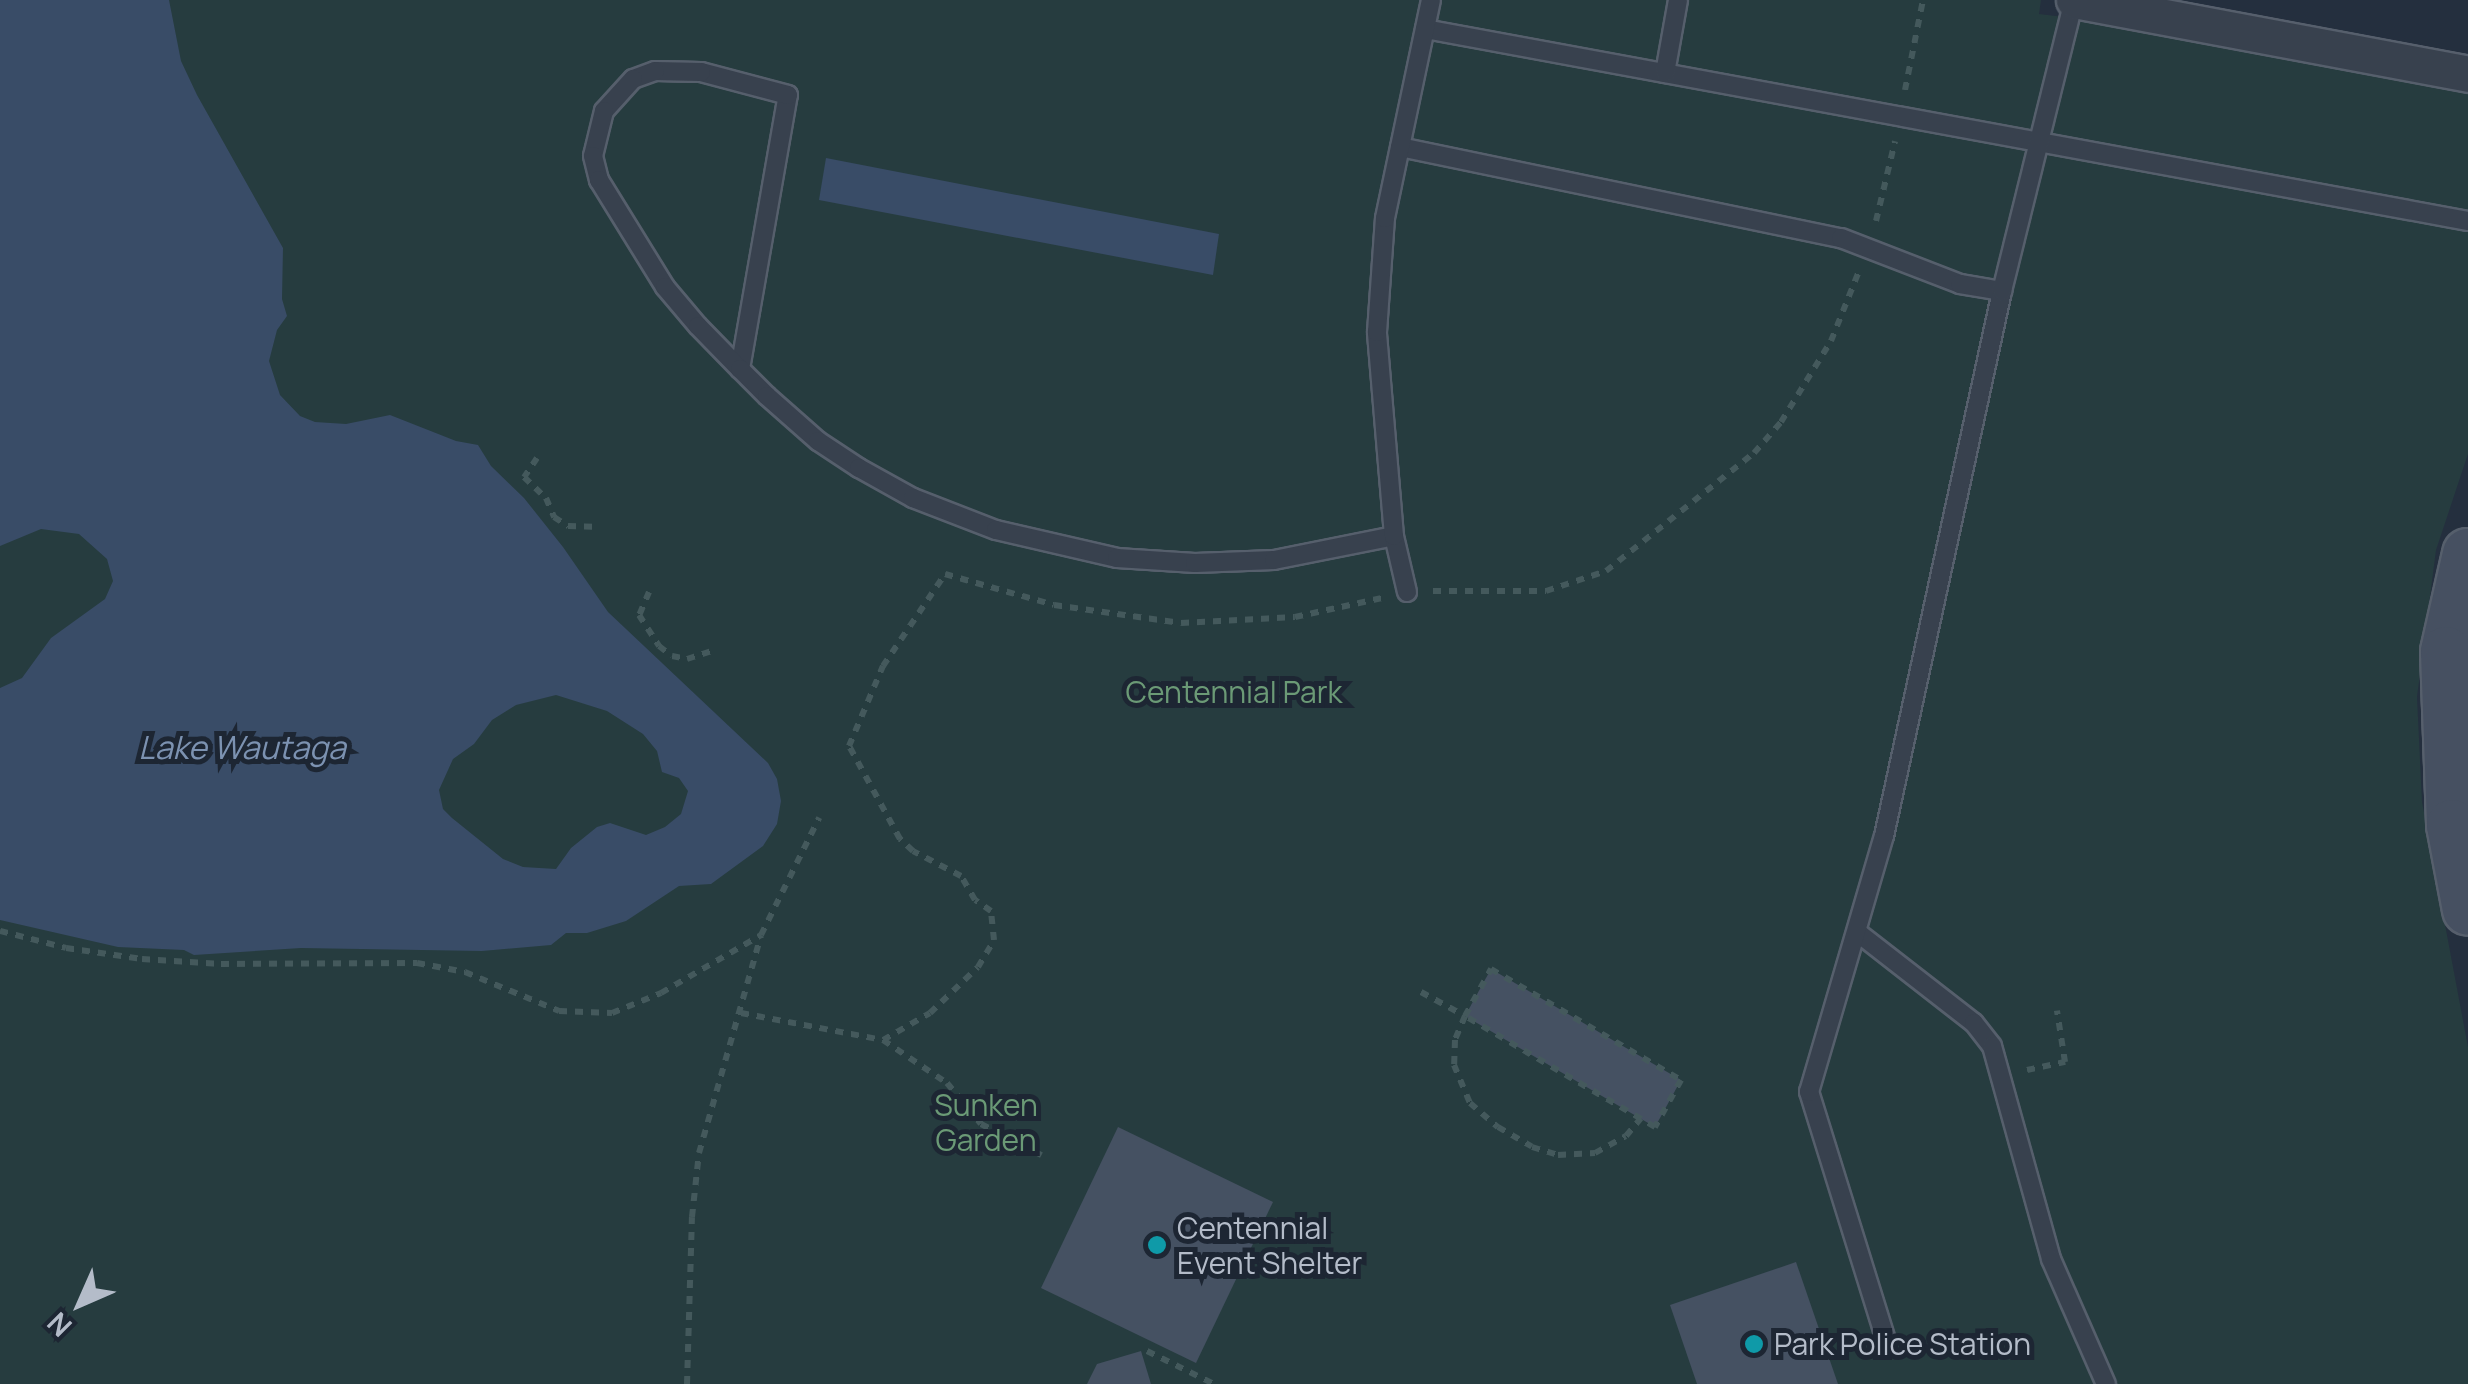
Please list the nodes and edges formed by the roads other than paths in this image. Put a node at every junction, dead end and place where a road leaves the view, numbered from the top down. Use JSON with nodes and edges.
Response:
{"nodes":[{"id":1,"x":1431,"y":0,"type":"edge"},
{"id":2,"x":1678,"y":0,"type":"edge"},
{"id":3,"x":2074,"y":0,"type":"edge"},
{"id":4,"x":1425,"y":28,"type":"junction"},
{"id":5,"x":1665,"y":72,"type":"junction"},
{"id":6,"x":2468,"y":74,"type":"edge"},
{"id":7,"x":2041,"y":142,"type":"junction"},
{"id":8,"x":1400,"y":147,"type":"junction"},
{"id":9,"x":2468,"y":221,"type":"edge"},
{"id":10,"x":2002,"y":292,"type":"junction"},
{"id":11,"x":740,"y":368,"type":"junction"},
{"id":12,"x":1394,"y":536,"type":"junction"},
{"id":13,"x":2468,"y":554,"type":"edge"},
{"id":14,"x":1406,"y":592,"type":"road end"},
{"id":15,"x":2468,"y":910,"type":"edge"},
{"id":16,"x":1857,"y":932,"type":"junction"},
{"id":17,"x":1885,"y":1337,"type":"dead end"},
{"id":18,"x":2106,"y":1384,"type":"edge"}],
"edges":[{"from":1,"to":4,"type":"lane"},
{"from":2,"to":5,"type":"lane"},
{"from":3,"to":6,"type":"street"},
{"from":3,"to":7,"type":"lane"},
{"from":4,"to":5,"type":"lane"},
{"from":4,"to":8,"type":"lane"},
{"from":5,"to":7,"type":"lane"},
{"from":7,"to":9,"type":"lane"},
{"from":7,"to":10,"type":"lane"},
{"from":8,"to":10,"type":"lane"},
{"from":8,"to":12,"type":"lane"},
{"from":10,"to":16,"type":"lane"},
{"from":11,"to":11,"type":"lane"},
{"from":11,"to":12,"type":"lane"},
{"from":12,"to":14,"type":"lane"},
{"from":13,"to":15,"type":"main road"},
{"from":16,"to":17,"type":"lane"},
{"from":16,"to":18,"type":"lane"}]}
